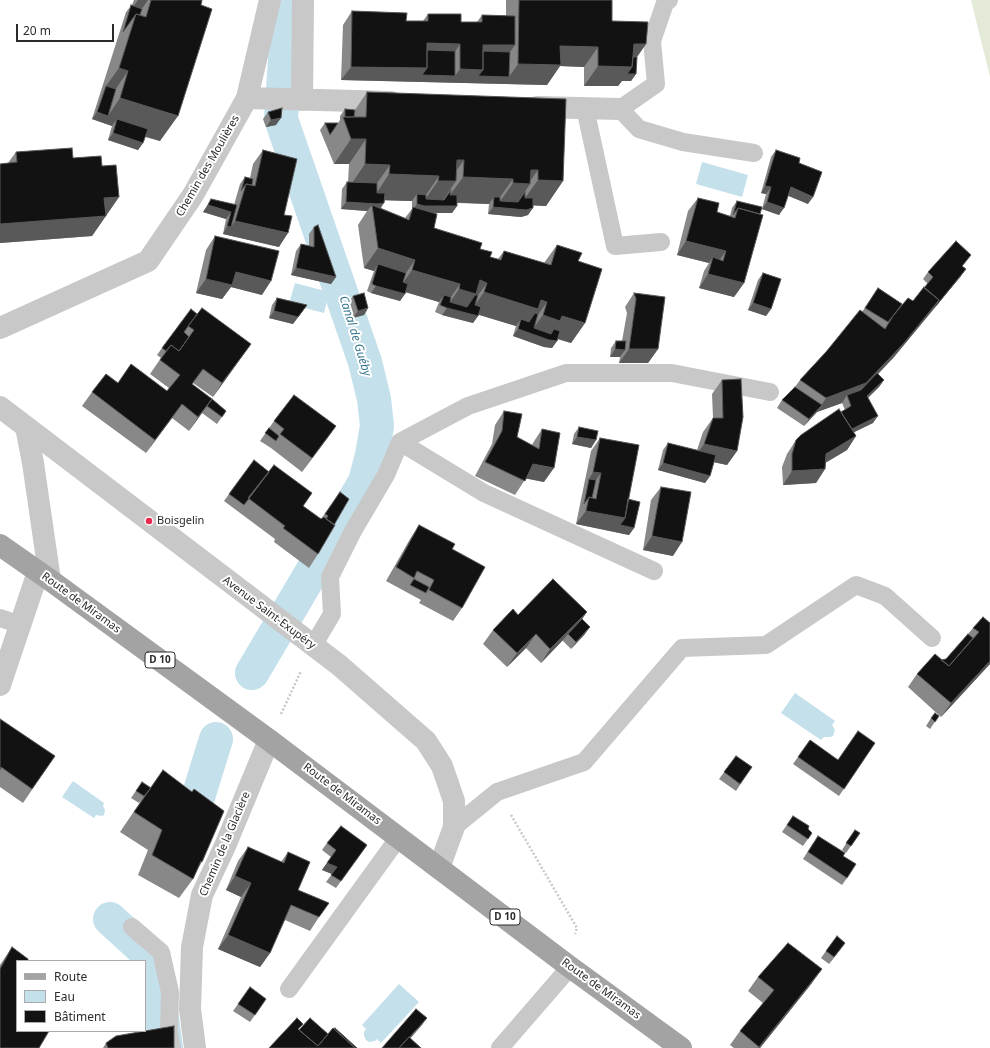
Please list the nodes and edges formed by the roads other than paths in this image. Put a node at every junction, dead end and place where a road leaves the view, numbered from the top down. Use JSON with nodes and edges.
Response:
{"nodes":[{"id":1,"x":270,"y":0,"type":"edge"},
{"id":2,"x":303,"y":0,"type":"edge"},
{"id":3,"x":669,"y":0,"type":"edge"},
{"id":4,"x":247,"y":98,"type":"junction"},
{"id":5,"x":302,"y":100,"type":"junction"},
{"id":6,"x":412,"y":103,"type":"edge"},
{"id":7,"x":514,"y":106,"type":"edge"},
{"id":8,"x":585,"y":108,"type":"junction"},
{"id":9,"x":620,"y":109,"type":"junction"},
{"id":10,"x":754,"y":153,"type":"dead end"},
{"id":11,"x":661,"y":242,"type":"dead end"},
{"id":12,"x":0,"y":328,"type":"edge"},
{"id":13,"x":770,"y":392,"type":"dead end"},
{"id":14,"x":0,"y":407,"type":"edge"},
{"id":15,"x":26,"y":426,"type":"junction"},
{"id":16,"x":400,"y":442,"type":"junction"},
{"id":17,"x":0,"y":545,"type":"edge"},
{"id":18,"x":654,"y":571,"type":"dead end"},
{"id":19,"x":44,"y":576,"type":"junction"},
{"id":20,"x":0,"y":618,"type":"edge"},
{"id":21,"x":21,"y":625,"type":"junction"},
{"id":22,"x":932,"y":638,"type":"dead end"},
{"id":23,"x":313,"y":646,"type":"junction"},
{"id":24,"x":0,"y":685,"type":"edge"},
{"id":25,"x":269,"y":740,"type":"junction"},
{"id":26,"x":454,"y":827,"type":"junction"},
{"id":27,"x":400,"y":837,"type":"junction"},
{"id":28,"x":439,"y":868,"type":"junction"},
{"id":29,"x":132,"y":927,"type":"dead end"},
{"id":30,"x":570,"y":967,"type":"junction"},
{"id":31,"x":289,"y":989,"type":"dead end"},
{"id":32,"x":172,"y":1048,"type":"edge"},
{"id":33,"x":195,"y":1048,"type":"edge"},
{"id":34,"x":500,"y":1048,"type":"edge"},
{"id":35,"x":681,"y":1048,"type":"edge"}],
"edges":[{"from":1,"to":4,"type":"street","name":"Chemin des Moulières"},
{"from":2,"to":5,"type":"street"},
{"from":3,"to":9,"type":"lane"},
{"from":4,"to":5,"type":"street"},
{"from":4,"to":12,"type":"street","name":"Chemin des Moulières"},
{"from":5,"to":6,"type":"street"},
{"from":7,"to":8,"type":"street"},
{"from":8,"to":9,"type":"street"},
{"from":8,"to":11,"type":"lane"},
{"from":9,"to":10,"type":"lane"},
{"from":13,"to":16,"type":"lane"},
{"from":14,"to":15,"type":"street","name":"Avenue Saint-Exupéry"},
{"from":15,"to":19,"type":"street"},
{"from":15,"to":23,"type":"street","name":"Avenue Saint-Exupéry"},
{"from":16,"to":18,"type":"lane"},
{"from":16,"to":23,"type":"lane"},
{"from":17,"to":19,"type":"main road","name":"Route de Miramas","number":"D 10"},
{"from":19,"to":21,"type":"street"},
{"from":19,"to":25,"type":"main road","name":"Route de Miramas","number":"D 10"},
{"from":20,"to":21,"type":"lane"},
{"from":21,"to":24,"type":"street"},
{"from":22,"to":26,"type":"lane"},
{"from":23,"to":26,"type":"street","name":"Avenue Saint-Exupéry"},
{"from":25,"to":27,"type":"main road","name":"Route de Miramas","number":"D 10"},
{"from":25,"to":33,"type":"street","name":"Chemin de la Glacière"},
{"from":26,"to":28,"type":"street","name":"Avenue Saint-Exupéry"},
{"from":27,"to":28,"type":"main road","name":"Route de Miramas","number":"D 10"},
{"from":27,"to":31,"type":"lane"},
{"from":28,"to":30,"type":"main road","name":"Route de Miramas","number":"D 10"},
{"from":29,"to":32,"type":"lane"},
{"from":30,"to":34,"type":"lane"},
{"from":30,"to":35,"type":"main road","name":"Route de Miramas","number":"D 10"}]}
